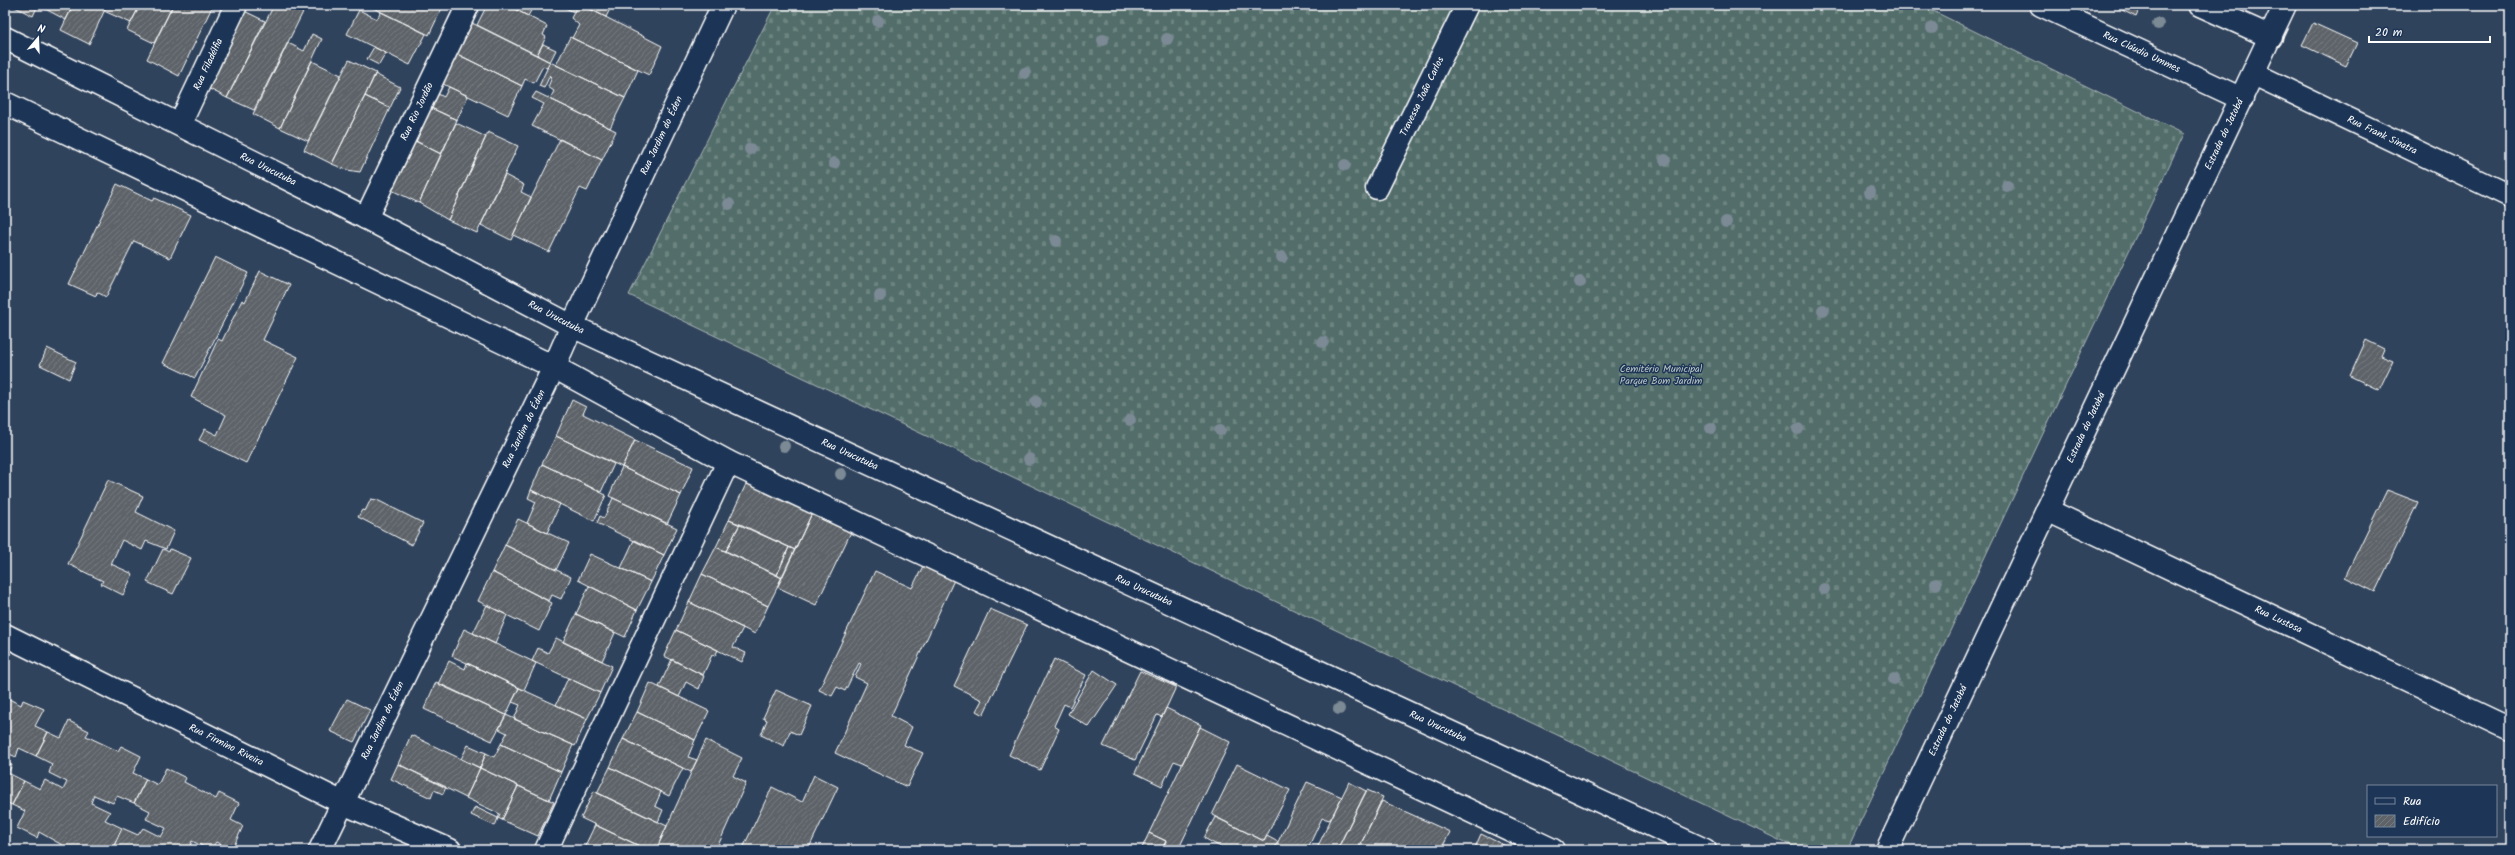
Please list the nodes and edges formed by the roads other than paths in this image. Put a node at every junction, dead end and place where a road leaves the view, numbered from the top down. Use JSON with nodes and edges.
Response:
{"nodes":[{"id":1,"x":236,"y":5,"type":"edge"},
{"id":2,"x":468,"y":5,"type":"edge"},
{"id":3,"x":724,"y":5,"type":"edge"},
{"id":4,"x":1468,"y":5,"type":"edge"},
{"id":5,"x":2041,"y":5,"type":"edge"},
{"id":6,"x":2200,"y":5,"type":"edge"},
{"id":7,"x":2285,"y":5,"type":"edge"},
{"id":8,"x":2271,"y":37,"type":"junction"},
{"id":9,"x":5,"y":38,"type":"edge"},
{"id":10,"x":2254,"y":74,"type":"junction"},
{"id":11,"x":2242,"y":99,"type":"junction"},
{"id":12,"x":5,"y":103,"type":"edge"},
{"id":13,"x":180,"y":124,"type":"junction"},
{"id":14,"x":1377,"y":188,"type":"dead end"},
{"id":15,"x":2510,"y":196,"type":"edge"},
{"id":16,"x":366,"y":218,"type":"junction"},
{"id":17,"x":572,"y":326,"type":"junction"},
{"id":18,"x":554,"y":367,"type":"junction"},
{"id":19,"x":728,"y":462,"type":"junction"},
{"id":20,"x":2047,"y":510,"type":"junction"},
{"id":21,"x":5,"y":635,"type":"edge"},
{"id":22,"x":2510,"y":729,"type":"edge"},
{"id":23,"x":343,"y":803,"type":"junction"},
{"id":24,"x":320,"y":850,"type":"edge"},
{"id":25,"x":450,"y":850,"type":"edge"},
{"id":26,"x":546,"y":850,"type":"edge"},
{"id":27,"x":1554,"y":850,"type":"edge"},
{"id":28,"x":1705,"y":850,"type":"edge"},
{"id":29,"x":1888,"y":850,"type":"edge"}],
"edges":[{"from":1,"to":13,"type":"street","name":"Rua Filadélfia"},
{"from":2,"to":16,"type":"street","name":"Rua Rio Jordão"},
{"from":3,"to":17,"type":"street","name":"Rua Jardim do Éden"},
{"from":4,"to":14,"type":"street","name":"Travessa João Carlos"},
{"from":5,"to":11,"type":"street","name":"Rua Cláudio Ummes"},
{"from":6,"to":8,"type":"street"},
{"from":7,"to":8,"type":"street","name":"Estrada do Jatobá"},
{"from":8,"to":10,"type":"street","name":"Estrada do Jatobá"},
{"from":9,"to":13,"type":"street","name":"Rua Urucutuba"},
{"from":10,"to":11,"type":"street","name":"Estrada do Jatobá"},
{"from":10,"to":15,"type":"street","name":"Rua Frank Sinatra"},
{"from":11,"to":20,"type":"street","name":"Estrada do Jatobá"},
{"from":12,"to":18,"type":"street"},
{"from":13,"to":16,"type":"street","name":"Rua Urucutuba"},
{"from":16,"to":17,"type":"street","name":"Rua Urucutuba"},
{"from":17,"to":18,"type":"street","name":"Rua Jardim do Éden"},
{"from":17,"to":28,"type":"street","name":"Rua Urucutuba"},
{"from":18,"to":19,"type":"street"},
{"from":18,"to":23,"type":"street","name":"Rua Jardim do Éden"},
{"from":19,"to":26,"type":"street"},
{"from":19,"to":27,"type":"street"},
{"from":20,"to":22,"type":"street","name":"Rua Lustosa"},
{"from":20,"to":29,"type":"street","name":"Estrada do Jatobá"},
{"from":21,"to":23,"type":"street","name":"Rua Firmino Riveira"},
{"from":23,"to":24,"type":"street","name":"Rua Jardim do Éden"},
{"from":23,"to":25,"type":"street","name":"Rua Firmino Riveira"}]}
